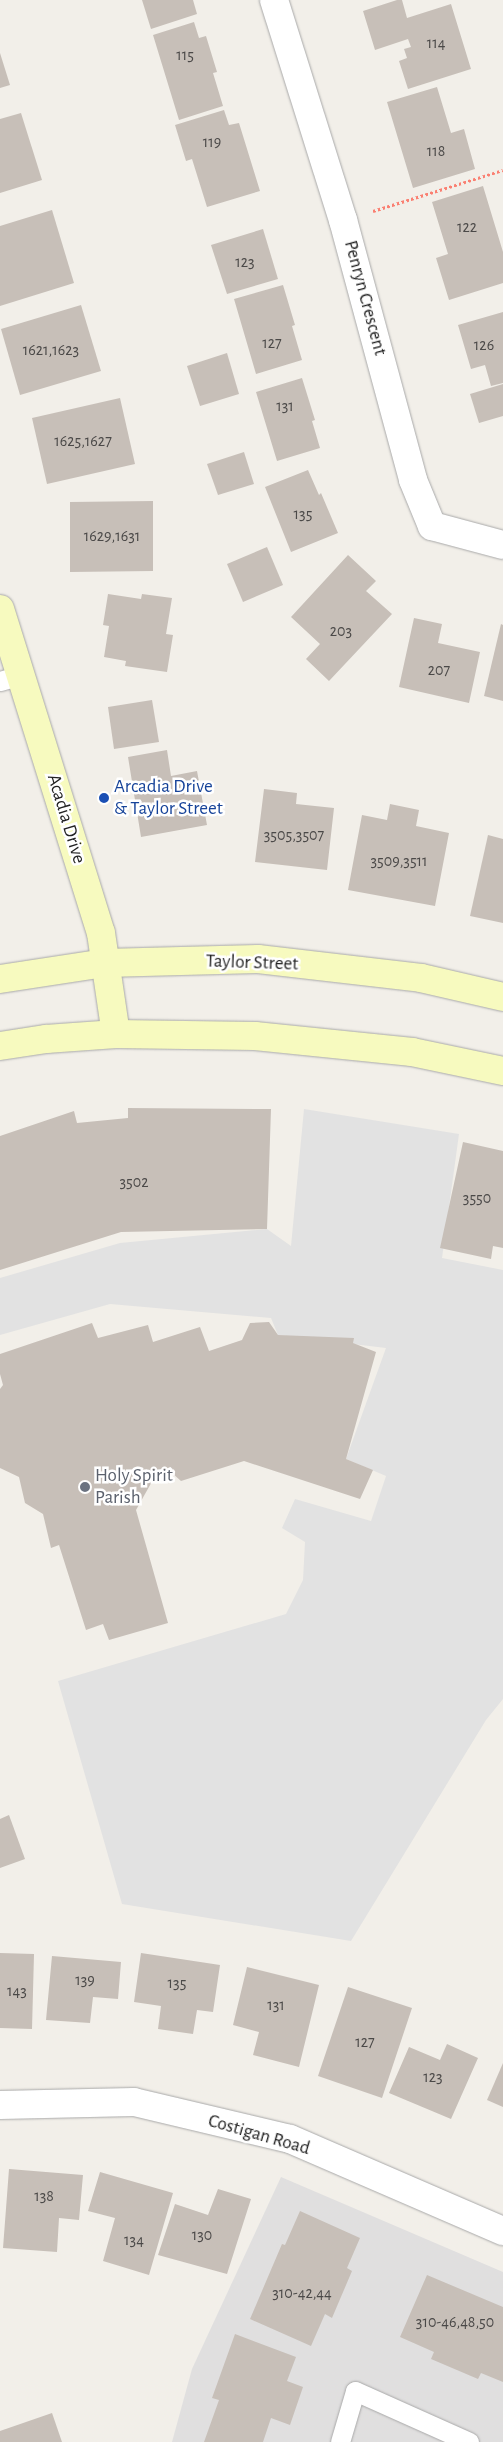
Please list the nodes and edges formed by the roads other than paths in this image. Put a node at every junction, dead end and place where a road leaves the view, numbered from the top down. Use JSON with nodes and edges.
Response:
{"nodes":[{"id":1,"x":274,"y":0,"type":"edge"},
{"id":2,"x":503,"y":545,"type":"edge"},
{"id":3,"x":0,"y":609,"type":"edge"},
{"id":4,"x":10,"y":678,"type":"edge"},
{"id":5,"x":105,"y":963,"type":"junction"},
{"id":6,"x":0,"y":979,"type":"edge"},
{"id":7,"x":503,"y":998,"type":"edge"},
{"id":8,"x":116,"y":1034,"type":"junction"},
{"id":9,"x":0,"y":1046,"type":"edge"},
{"id":10,"x":503,"y":1071,"type":"edge"},
{"id":11,"x":0,"y":2105,"type":"edge"},
{"id":12,"x":503,"y":2231,"type":"edge"},
{"id":13,"x":340,"y":2442,"type":"edge"},
{"id":14,"x":469,"y":2442,"type":"edge"}],
"edges":[{"from":1,"to":2,"type":"street","name":"Penryn Crescent"},
{"from":3,"to":4,"type":"main road","name":"Acadia Drive"},
{"from":4,"to":5,"type":"main road","name":"Acadia Drive"},
{"from":5,"to":6,"type":"main road","name":"Taylor Street"},
{"from":5,"to":7,"type":"main road","name":"Taylor Street"},
{"from":5,"to":8,"type":"main road","name":"Acadia Drive"},
{"from":8,"to":9,"type":"main road"},
{"from":8,"to":10,"type":"main road"},
{"from":11,"to":12,"type":"street","name":"Costigan Road"},
{"from":13,"to":14,"type":"lane"}]}
